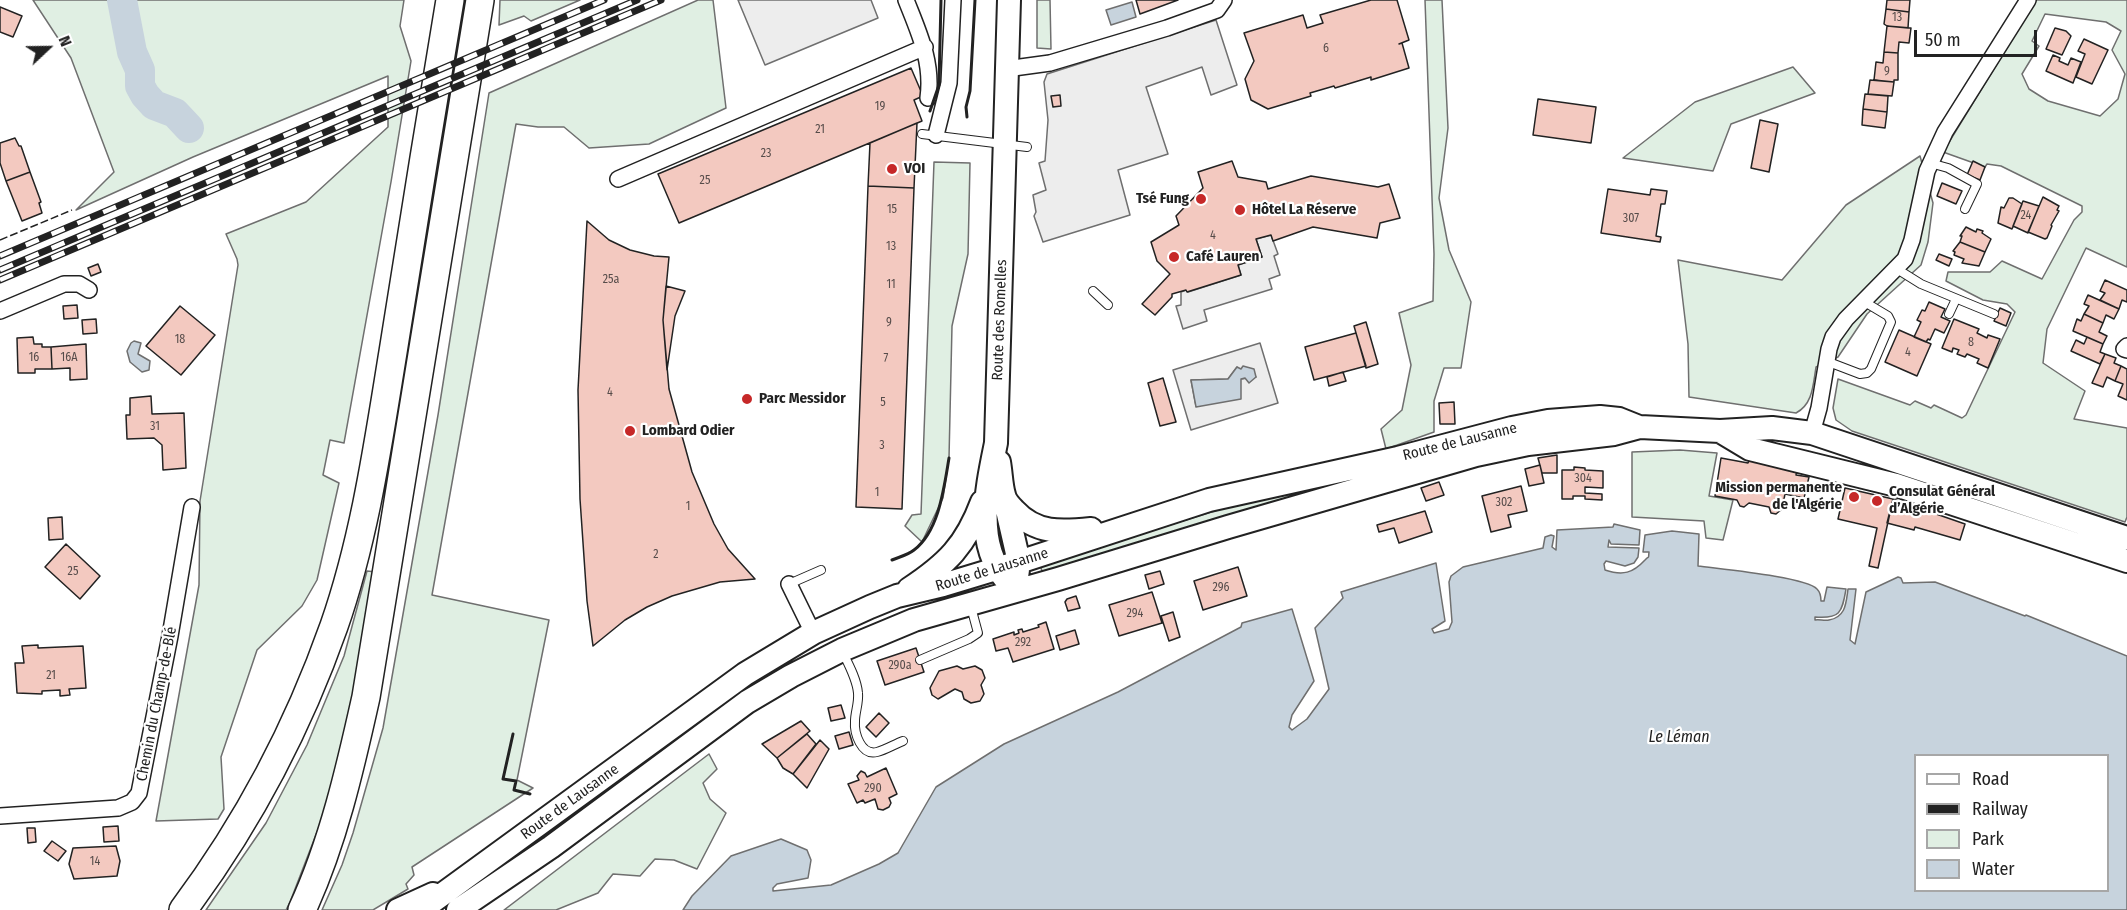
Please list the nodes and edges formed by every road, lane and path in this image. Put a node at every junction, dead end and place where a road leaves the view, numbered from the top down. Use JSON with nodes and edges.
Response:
{"nodes":[{"id":1,"x":450,"y":0,"type":"edge"},
{"id":2,"x":480,"y":0,"type":"edge"},
{"id":3,"x":906,"y":0,"type":"edge"},
{"id":4,"x":953,"y":0,"type":"edge"},
{"id":5,"x":1010,"y":0,"type":"edge"},
{"id":6,"x":1224,"y":0,"type":"edge"},
{"id":7,"x":2028,"y":0,"type":"edge"},
{"id":8,"x":925,"y":47,"type":"junction"},
{"id":9,"x":1006,"y":69,"type":"junction"},
{"id":10,"x":928,"y":98,"type":"dead end"},
{"id":11,"x":929,"y":134,"type":"joint"},
{"id":12,"x":1004,"y":144,"type":"junction"},
{"id":13,"x":1027,"y":147,"type":"dead end"},
{"id":14,"x":1930,"y":163,"type":"junction"},
{"id":15,"x":618,"y":179,"type":"dead end"},
{"id":16,"x":1965,"y":209,"type":"dead end"},
{"id":17,"x":1897,"y":269,"type":"junction"},
{"id":18,"x":89,"y":290,"type":"dead end"},
{"id":19,"x":1093,"y":291,"type":"dead end"},
{"id":20,"x":1956,"y":298,"type":"junction"},
{"id":21,"x":1863,"y":301,"type":"junction"},
{"id":22,"x":1108,"y":305,"type":"dead end"},
{"id":23,"x":0,"y":311,"type":"edge"},
{"id":24,"x":1994,"y":314,"type":"dead end"},
{"id":25,"x":1949,"y":315,"type":"dead end"},
{"id":26,"x":1826,"y":361,"type":"junction"},
{"id":27,"x":1640,"y":427,"type":"junction"},
{"id":28,"x":1720,"y":431,"type":"junction"},
{"id":29,"x":1812,"y":433,"type":"junction"},
{"id":30,"x":1804,"y":462,"type":"junction"},
{"id":31,"x":996,"y":490,"type":"junction"},
{"id":32,"x":192,"y":507,"type":"dead end"},
{"id":33,"x":1128,"y":525,"type":"junction"},
{"id":34,"x":2127,"y":538,"type":"edge"},
{"id":35,"x":2127,"y":561,"type":"edge"},
{"id":36,"x":1019,"y":562,"type":"junction"},
{"id":37,"x":997,"y":569,"type":"junction"},
{"id":38,"x":821,"y":570,"type":"dead end"},
{"id":39,"x":789,"y":584,"type":"joint"},
{"id":40,"x":1015,"y":591,"type":"junction"},
{"id":41,"x":897,"y":596,"type":"junction"},
{"id":42,"x":970,"y":603,"type":"junction"},
{"id":43,"x":813,"y":633,"type":"junction"},
{"id":44,"x":834,"y":654,"type":"junction"},
{"id":45,"x":920,"y":660,"type":"dead end"},
{"id":46,"x":903,"y":741,"type":"dead end"},
{"id":47,"x":0,"y":816,"type":"edge"},
{"id":48,"x":456,"y":884,"type":"junction"},
{"id":49,"x":302,"y":908,"type":"edge"},
{"id":50,"x":183,"y":910,"type":"edge"},
{"id":51,"x":398,"y":910,"type":"edge"},
{"id":52,"x":421,"y":910,"type":"edge"},
{"id":53,"x":458,"y":910,"type":"edge"}],
"edges":[{"from":1,"to":50,"type":"highway"},
{"from":2,"to":49,"type":"highway"},
{"from":3,"to":8,"type":"street"},
{"from":4,"to":11,"type":"street"},
{"from":5,"to":9,"type":"main road","name":"Route des Romelles"},
{"from":6,"to":9,"type":"street"},
{"from":7,"to":14,"type":"street"},
{"from":8,"to":10,"type":"street"},
{"from":8,"to":15,"type":"street"},
{"from":9,"to":12,"type":"main road","name":"Route des Romelles"},
{"from":11,"to":12,"type":"lane"},
{"from":12,"to":13,"type":"lane"},
{"from":12,"to":31,"type":"main road","name":"Route des Romelles"},
{"from":14,"to":16,"type":"lane"},
{"from":14,"to":17,"type":"street"},
{"from":17,"to":20,"type":"lane"},
{"from":17,"to":21,"type":"street"},
{"from":18,"to":23,"type":"street"},
{"from":19,"to":22,"type":"lane"},
{"from":20,"to":24,"type":"lane"},
{"from":20,"to":25,"type":"lane"},
{"from":21,"to":26,"type":"street"},
{"from":21,"to":26,"type":"lane"},
{"from":26,"to":29,"type":"street"},
{"from":27,"to":28,"type":"main road","name":"Route de Lausanne"},
{"from":27,"to":33,"type":"main road","name":"Route de Lausanne"},
{"from":27,"to":40,"type":"main road","name":"Route de Lausanne"},
{"from":28,"to":29,"type":"main road","name":"Route de Lausanne"},
{"from":28,"to":30,"type":"main road","name":"Route de Lausanne"},
{"from":29,"to":30,"type":"main road"},
{"from":29,"to":34,"type":"main road","name":"Route de Lausanne"},
{"from":30,"to":35,"type":"main road","name":"Route de Lausanne"},
{"from":31,"to":33,"type":"main road"},
{"from":31,"to":36,"type":"main road"},
{"from":31,"to":37,"type":"main road"},
{"from":31,"to":41,"type":"main road"},
{"from":32,"to":47,"type":"street","name":"Chemin du Champ-de-Blé"},
{"from":33,"to":36,"type":"main road","name":"Route de Lausanne"},
{"from":36,"to":37,"type":"main road","name":"Route de Lausanne"},
{"from":36,"to":40,"type":"main road"},
{"from":37,"to":40,"type":"main road"},
{"from":37,"to":41,"type":"main road","name":"Route de Lausanne"},
{"from":38,"to":39,"type":"lane"},
{"from":39,"to":43,"type":"street"},
{"from":40,"to":42,"type":"main road","name":"Route de Lausanne"},
{"from":41,"to":43,"type":"main road","name":"Route de Lausanne"},
{"from":42,"to":44,"type":"main road","name":"Route de Lausanne"},
{"from":42,"to":45,"type":"lane"},
{"from":43,"to":44,"type":"main road"},
{"from":43,"to":48,"type":"main road","name":"Route de Lausanne"},
{"from":44,"to":46,"type":"lane"},
{"from":44,"to":53,"type":"main road","name":"Route de Lausanne"},
{"from":48,"to":51,"type":"main road"},
{"from":48,"to":52,"type":"main road","name":"Route de Lausanne"}]}
